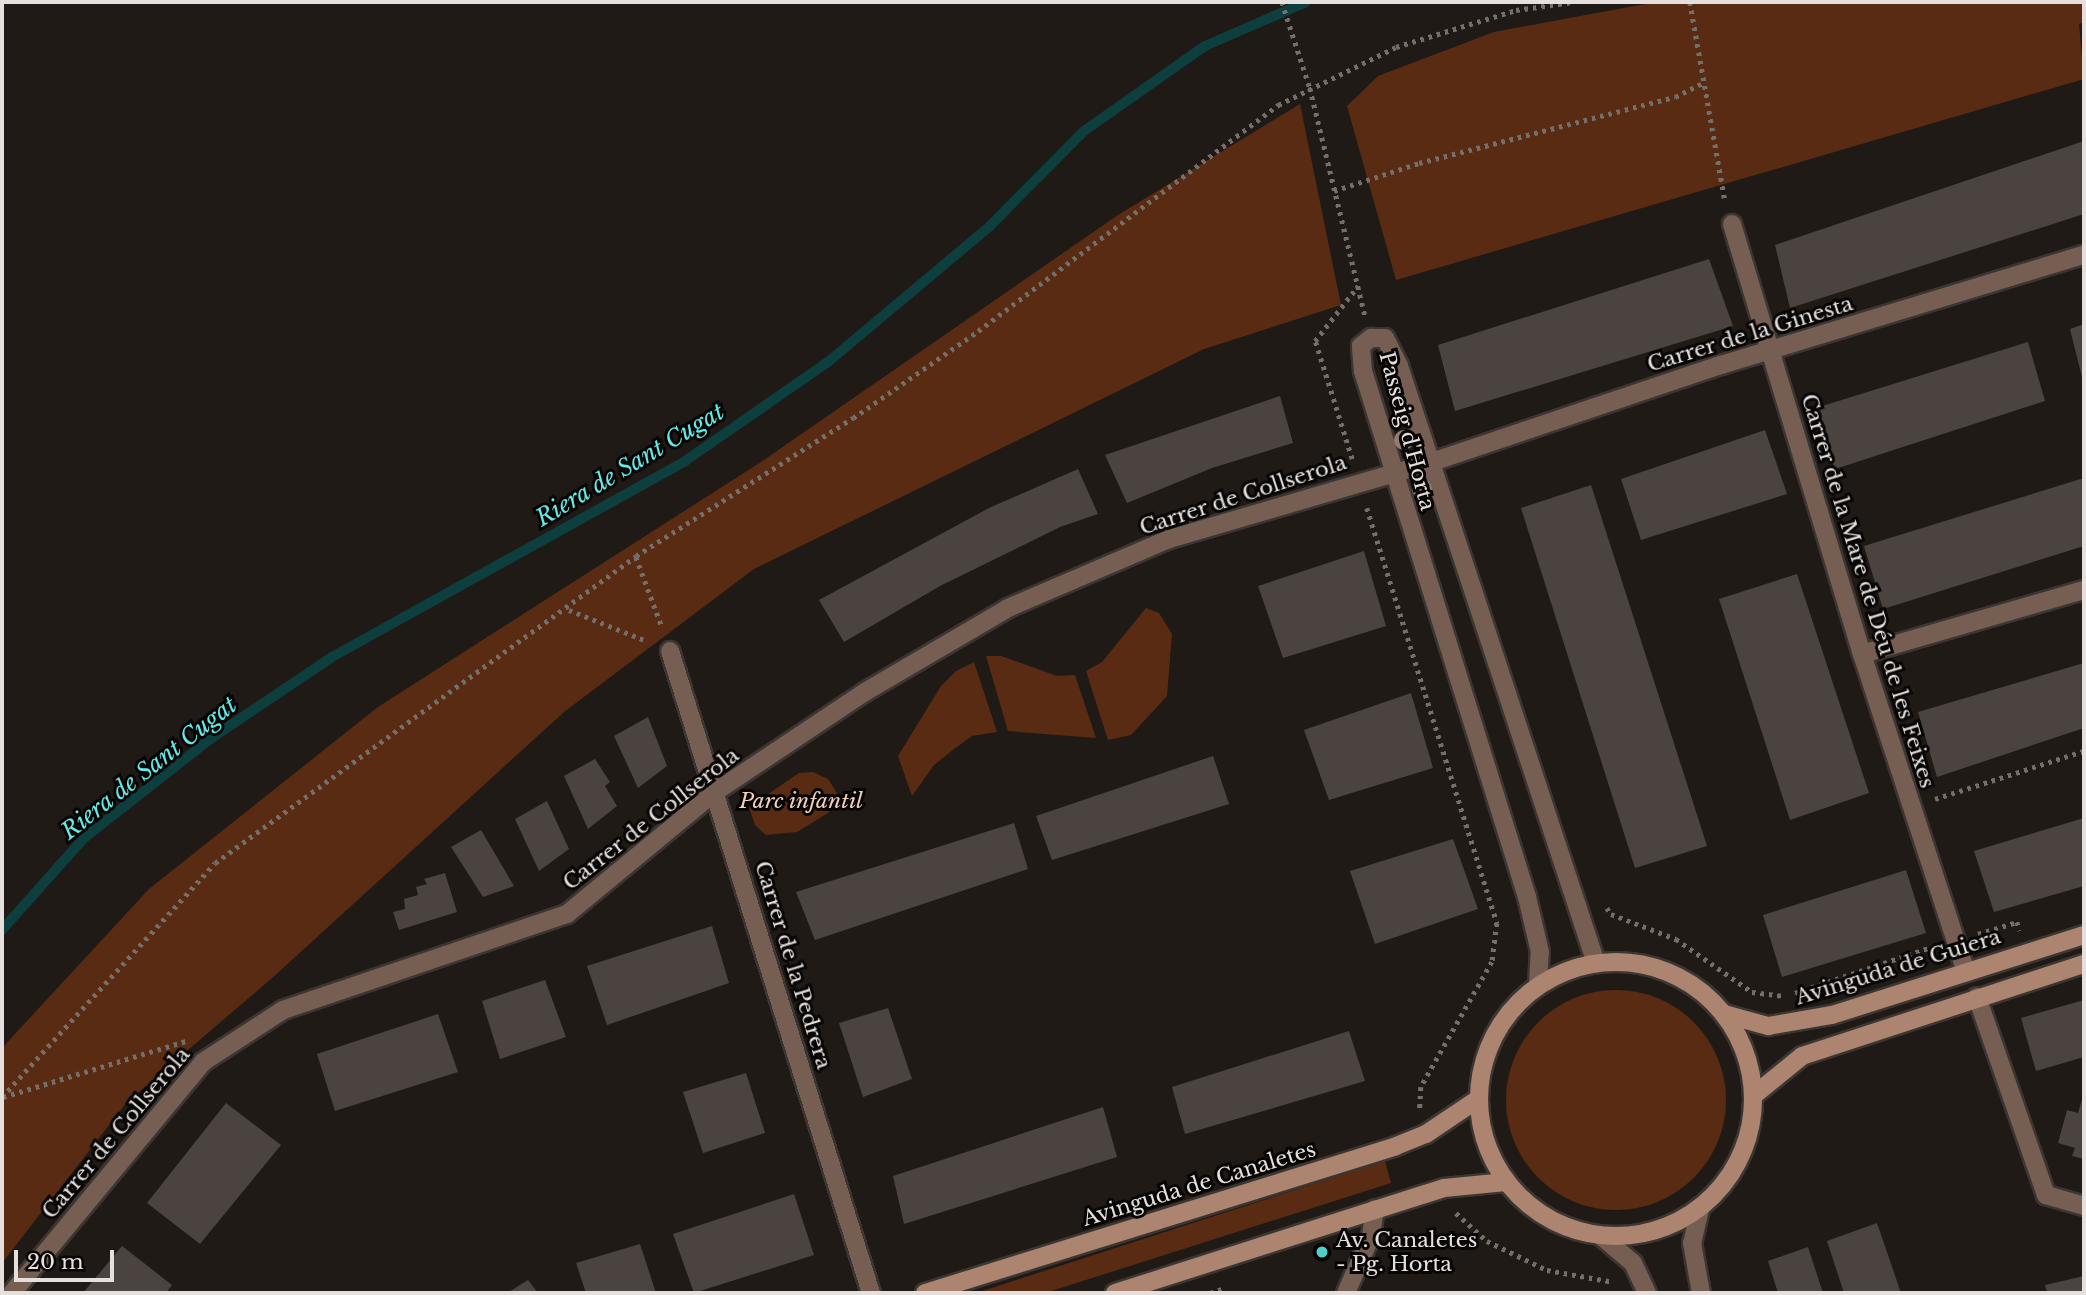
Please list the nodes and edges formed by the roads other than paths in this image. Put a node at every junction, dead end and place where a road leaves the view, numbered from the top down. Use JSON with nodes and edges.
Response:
{"nodes":[{"id":1,"x":1732,"y":224,"type":"dead end"},
{"id":2,"x":2084,"y":256,"type":"edge"},
{"id":3,"x":1769,"y":351,"type":"junction"},
{"id":4,"x":1432,"y":462,"type":"junction"},
{"id":5,"x":1392,"y":472,"type":"junction"},
{"id":6,"x":2084,"y":590,"type":"edge"},
{"id":7,"x":670,"y":651,"type":"road end"},
{"id":8,"x":1862,"y":654,"type":"junction"},
{"id":9,"x":715,"y":792,"type":"junction"},
{"id":10,"x":2084,"y":934,"type":"edge"},
{"id":11,"x":1597,"y":963,"type":"junction"},
{"id":12,"x":2084,"y":964,"type":"edge"},
{"id":13,"x":1965,"y":970,"type":"junction"},
{"id":14,"x":1538,"y":985,"type":"junction"},
{"id":15,"x":1977,"y":997,"type":"junction"},
{"id":16,"x":1724,"y":1014,"type":"junction"},
{"id":17,"x":1753,"y":1096,"type":"junction"},
{"id":18,"x":1478,"y":1099,"type":"junction"},
{"id":19,"x":1506,"y":1182,"type":"junction"},
{"id":20,"x":2084,"y":1206,"type":"edge"},
{"id":21,"x":1375,"y":1209,"type":"junction"},
{"id":22,"x":1700,"y":1209,"type":"junction"},
{"id":23,"x":1601,"y":1236,"type":"junction"},
{"id":24,"x":12,"y":1293,"type":"edge"},
{"id":25,"x":871,"y":1293,"type":"edge"},
{"id":26,"x":925,"y":1293,"type":"edge"},
{"id":27,"x":1115,"y":1293,"type":"edge"},
{"id":28,"x":1346,"y":1293,"type":"edge"},
{"id":29,"x":1647,"y":1293,"type":"edge"},
{"id":30,"x":1701,"y":1293,"type":"edge"}],
"edges":[{"from":1,"to":3,"type":"street","name":"Carrer de la Mare de Déu de les Feixes"},
{"from":2,"to":3,"type":"street","name":"Carrer de la Ginesta"},
{"from":3,"to":4,"type":"street","name":"Carrer de la Ginesta"},
{"from":3,"to":8,"type":"street","name":"Carrer de la Mare de Déu de les Feixes"},
{"from":4,"to":5,"type":"street","name":"Carrer de Collserola"},
{"from":4,"to":5,"type":"street","name":"Passeig d'Horta"},
{"from":4,"to":11,"type":"street","name":"Passeig d'Horta"},
{"from":5,"to":9,"type":"street","name":"Carrer de Collserola"},
{"from":5,"to":14,"type":"street","name":"Passeig d'Horta"},
{"from":6,"to":8,"type":"street"},
{"from":7,"to":9,"type":"street","name":"Carrer de la Pedrera"},
{"from":8,"to":13,"type":"street","name":"Carrer de la Mare de Déu de les Feixes"},
{"from":9,"to":24,"type":"street","name":"Carrer de Collserola"},
{"from":9,"to":25,"type":"street","name":"Carrer de la Pedrera"},
{"from":10,"to":13,"type":"main road","name":"Avinguda de Guiera"},
{"from":11,"to":14,"type":"main road"},
{"from":11,"to":16,"type":"main road"},
{"from":12,"to":15,"type":"main road"},
{"from":13,"to":16,"type":"main road","name":"Avinguda de Guiera"},
{"from":14,"to":18,"type":"main road"},
{"from":15,"to":17,"type":"main road"},
{"from":15,"to":20,"type":"street"},
{"from":16,"to":17,"type":"main road"},
{"from":17,"to":22,"type":"main road"},
{"from":18,"to":19,"type":"main road"},
{"from":18,"to":26,"type":"main road","name":"Avinguda de Canaletes"},
{"from":19,"to":21,"type":"main road"},
{"from":19,"to":23,"type":"main road"},
{"from":21,"to":27,"type":"main road"},
{"from":21,"to":28,"type":"street"},
{"from":22,"to":23,"type":"main road"},
{"from":22,"to":30,"type":"street"},
{"from":23,"to":29,"type":"street"}]}
